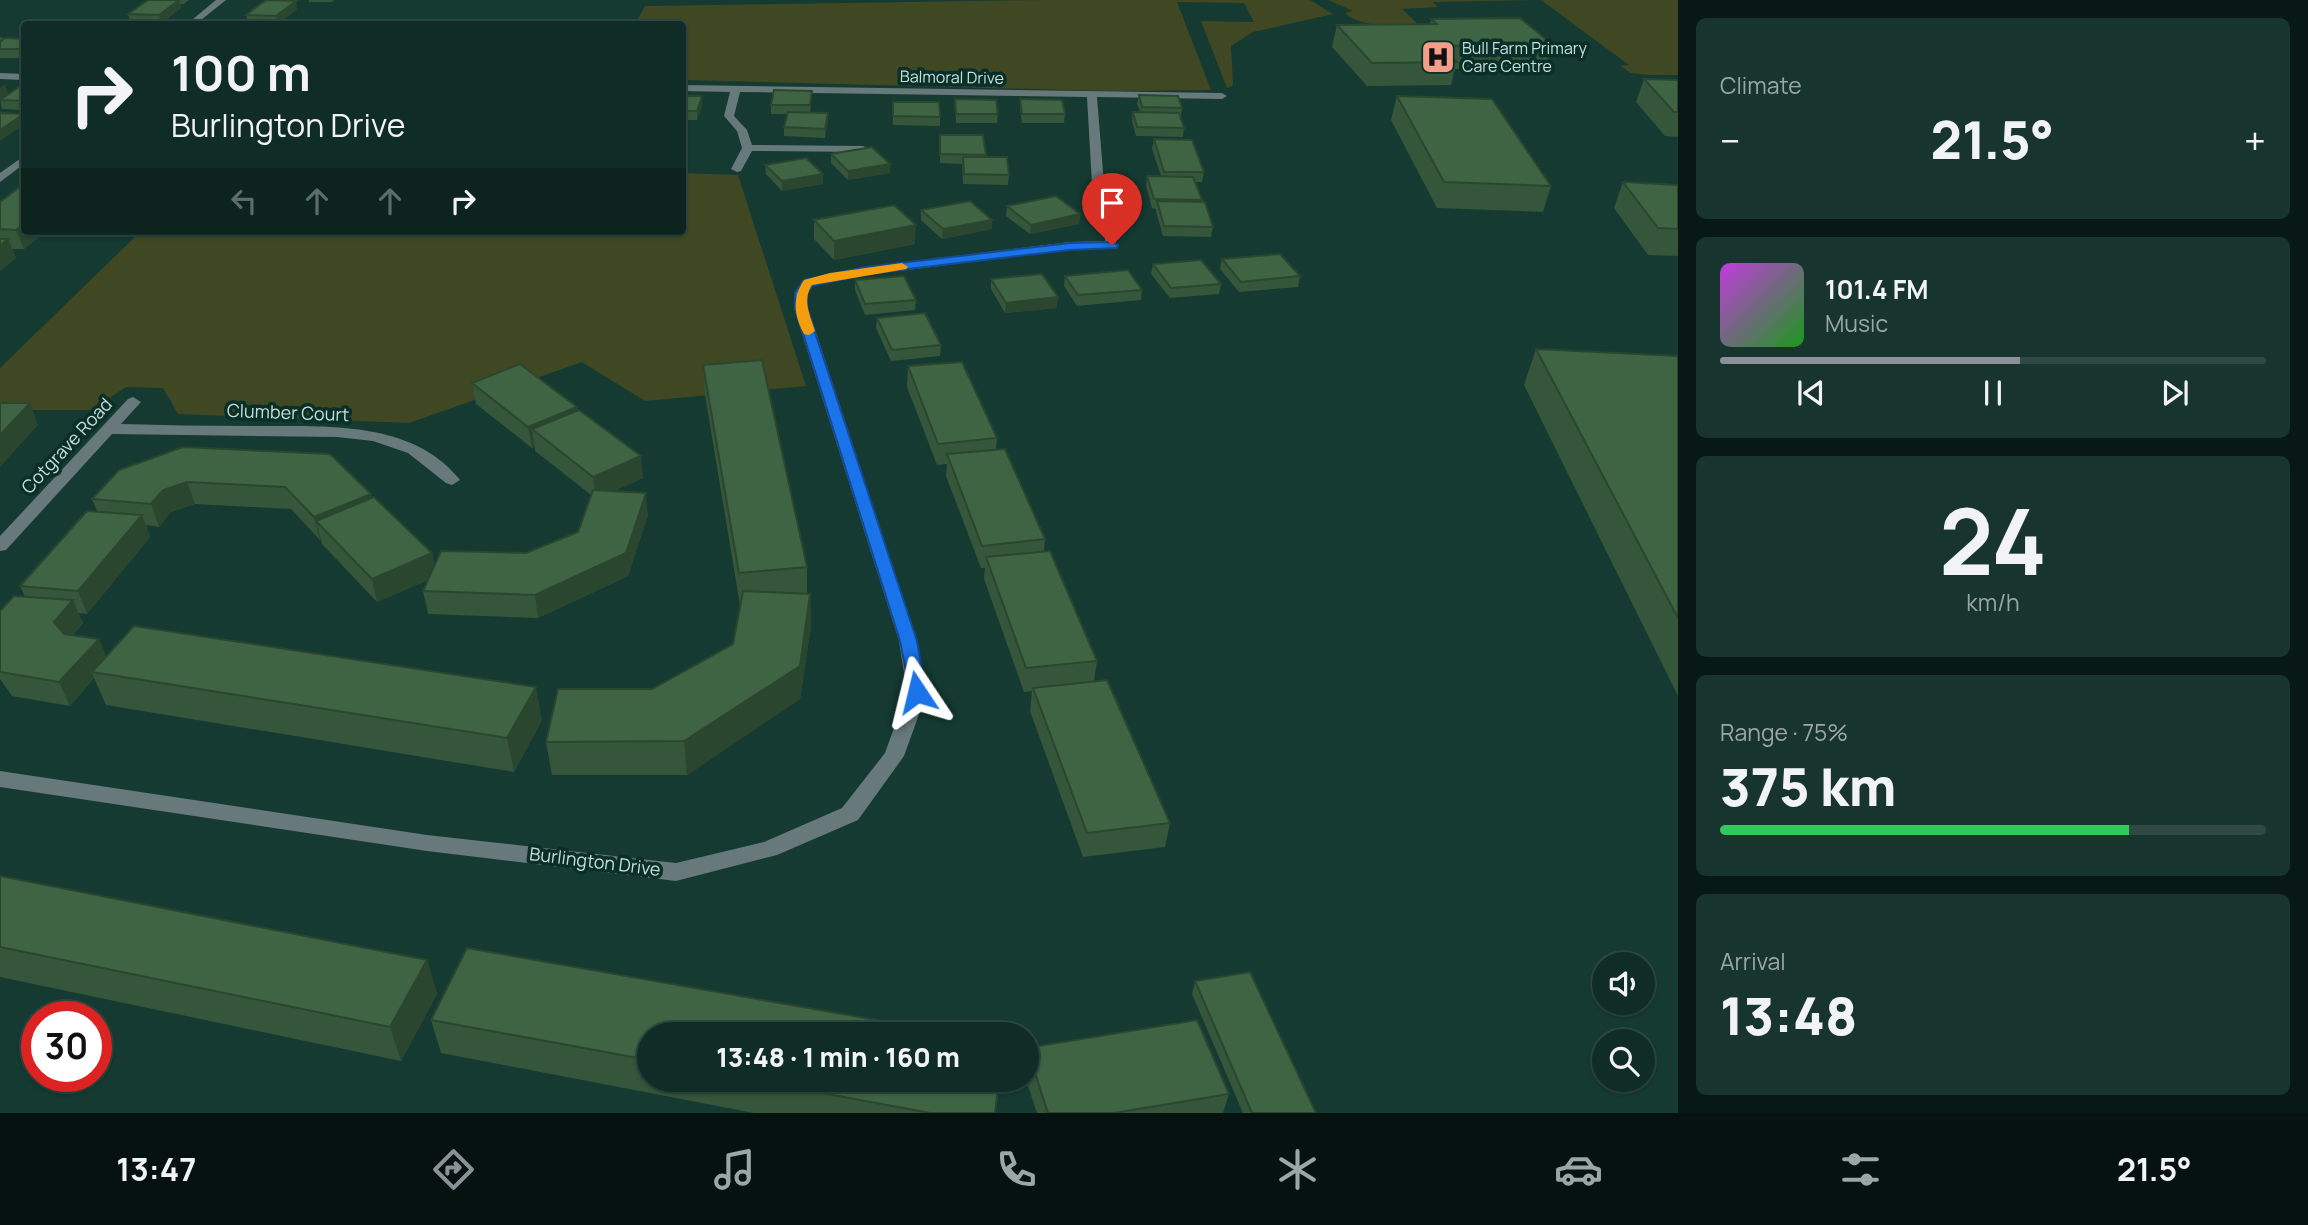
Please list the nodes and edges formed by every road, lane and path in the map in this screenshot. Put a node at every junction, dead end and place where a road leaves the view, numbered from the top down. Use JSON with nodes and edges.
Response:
{"nodes":[{"id":1,"x":222,"y":0,"type":"edge"},
{"id":2,"x":195,"y":21,"type":"edge"},
{"id":3,"x":0,"y":76,"type":"edge"},
{"id":4,"x":21,"y":77,"type":"edge"},
{"id":5,"x":686,"y":88,"type":"edge"},
{"id":6,"x":736,"y":89,"type":"junction"},
{"id":7,"x":1092,"y":95,"type":"junction"},
{"id":8,"x":1222,"y":96,"type":"dead end"},
{"id":9,"x":748,"y":148,"type":"junction"},
{"id":10,"x":863,"y":149,"type":"edge"},
{"id":11,"x":21,"y":162,"type":"edge"},
{"id":12,"x":737,"y":169,"type":"dead end"},
{"id":13,"x":0,"y":179,"type":"edge"},
{"id":14,"x":1098,"y":184,"type":"dead end"},
{"id":15,"x":1110,"y":221,"type":"dead end"},
{"id":16,"x":133,"y":402,"type":"dead end"},
{"id":17,"x":110,"y":429,"type":"junction"},
{"id":18,"x":453,"y":480,"type":"dead end"},
{"id":19,"x":0,"y":546,"type":"edge"},
{"id":20,"x":0,"y":779,"type":"edge"}],
"edges":[{"from":1,"to":2,"type":"street"},
{"from":3,"to":4,"type":"street"},
{"from":5,"to":6,"type":"street","name":"Balmoral Drive"},
{"from":6,"to":7,"type":"street","name":"Balmoral Drive"},
{"from":6,"to":9,"type":"street"},
{"from":7,"to":8,"type":"street","name":"Balmoral Drive"},
{"from":7,"to":14,"type":"street"},
{"from":9,"to":10,"type":"street"},
{"from":9,"to":12,"type":"street"},
{"from":11,"to":13,"type":"street"},
{"from":15,"to":20,"type":"street","name":"Burlington Drive"},
{"from":16,"to":17,"type":"street","name":"Cotgrave Road"},
{"from":17,"to":18,"type":"street","name":"Clumber Court"},
{"from":17,"to":19,"type":"street","name":"Cotgrave Road"}]}
